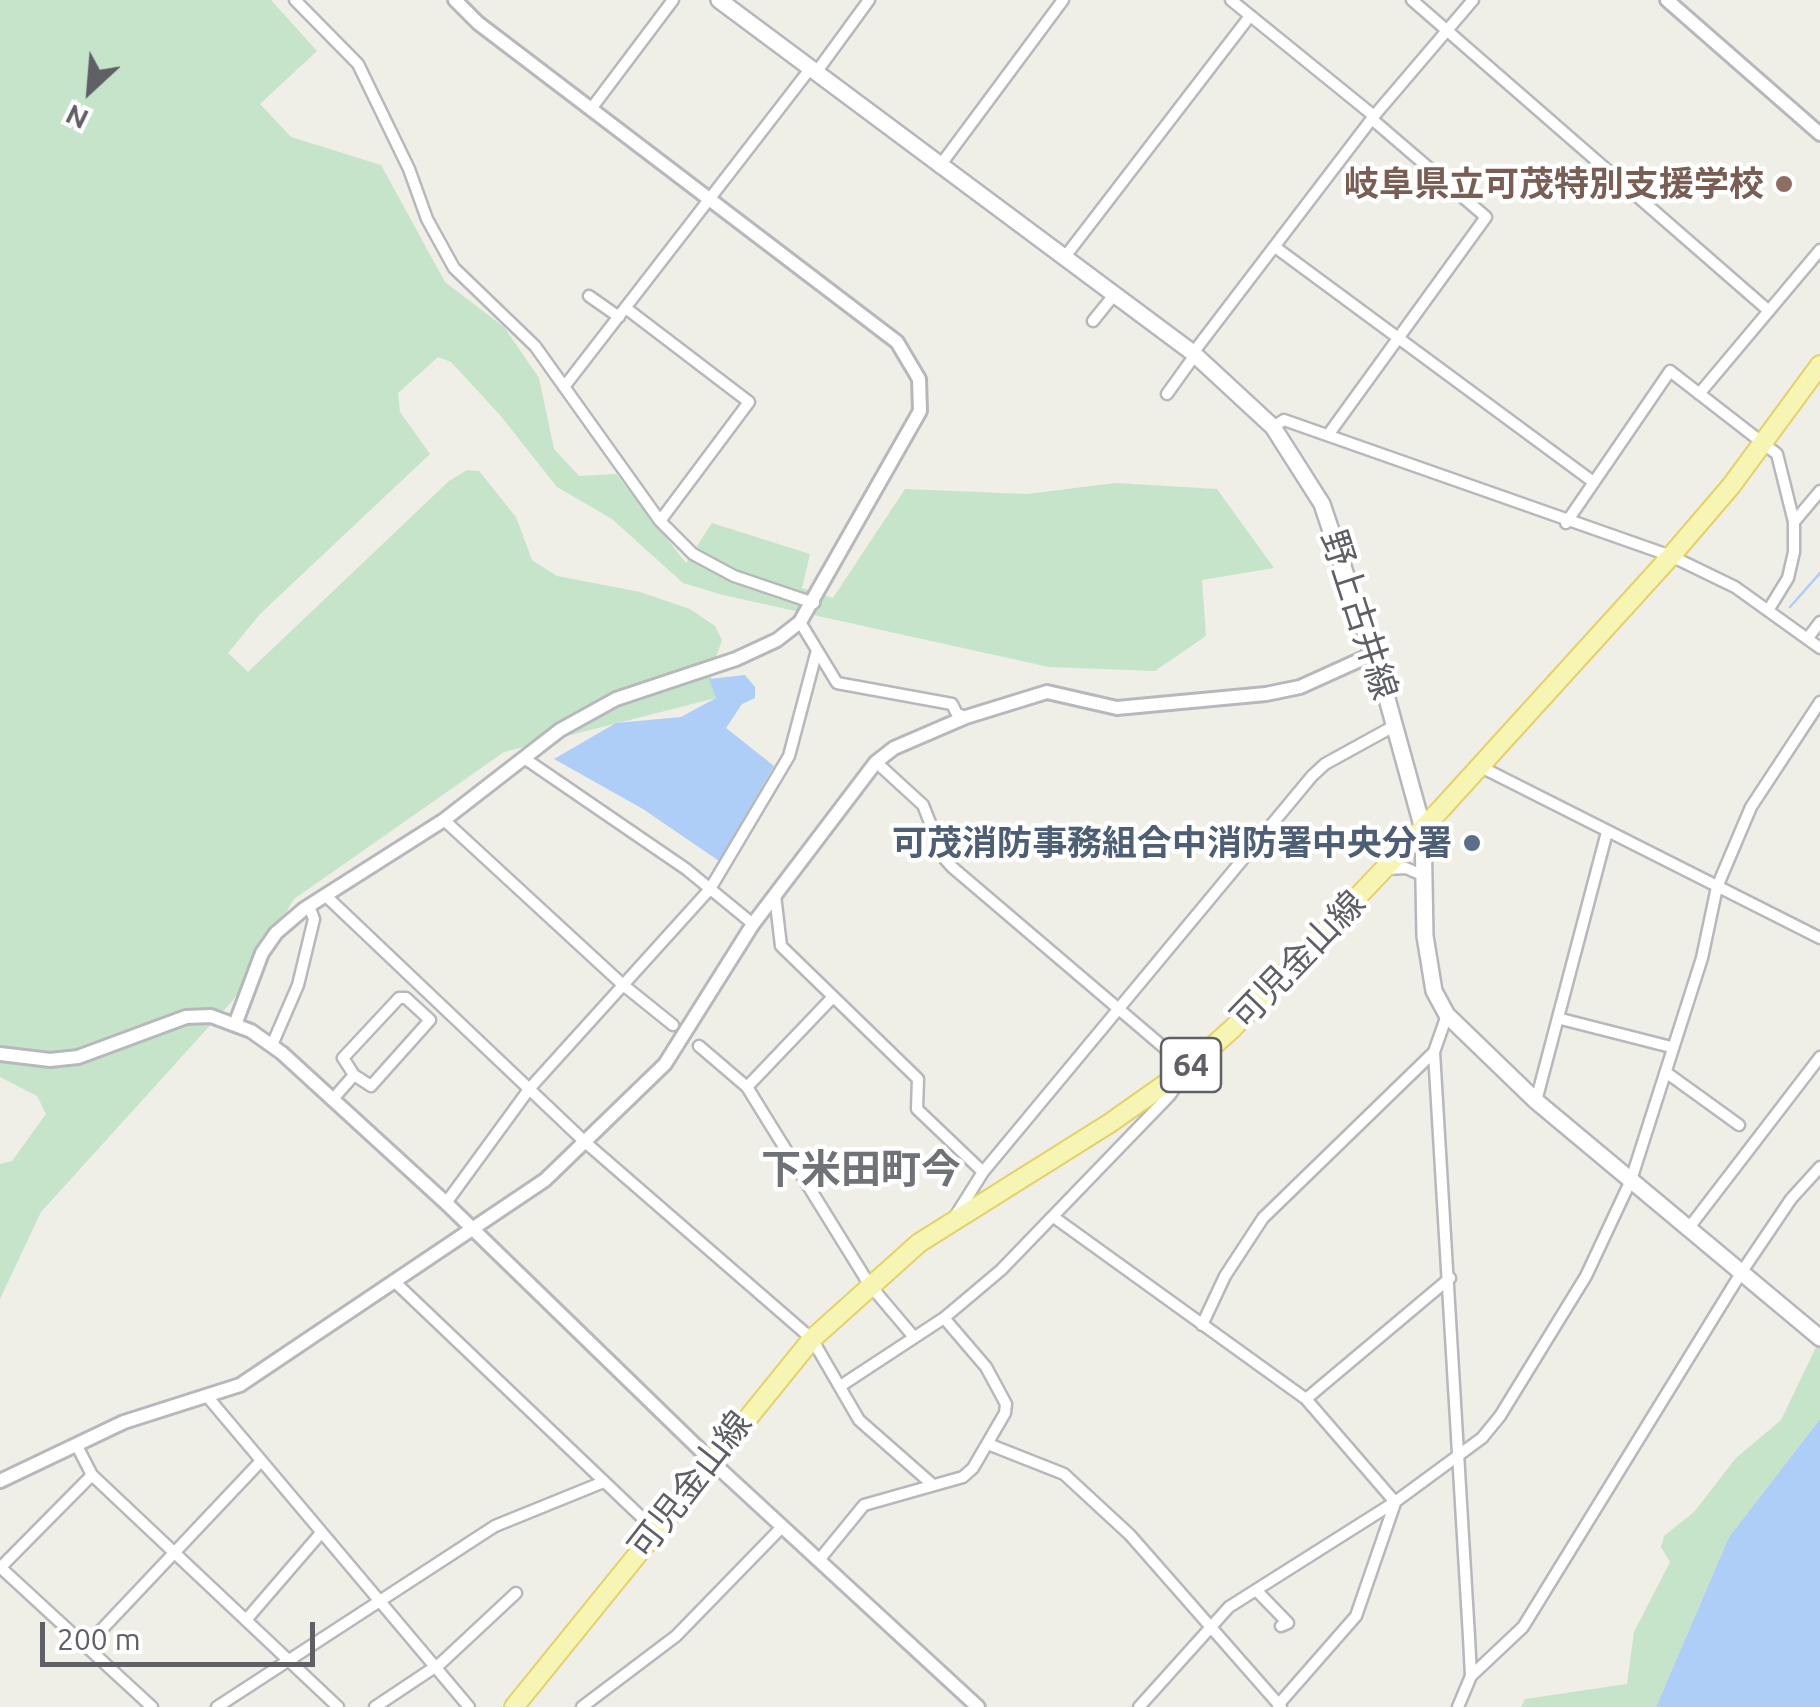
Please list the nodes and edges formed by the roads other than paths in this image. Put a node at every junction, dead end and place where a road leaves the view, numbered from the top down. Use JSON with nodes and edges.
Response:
{"nodes":[{"id":1,"x":294,"y":0,"type":"edge"},
{"id":2,"x":455,"y":0,"type":"edge"},
{"id":3,"x":673,"y":0,"type":"edge"},
{"id":4,"x":719,"y":0,"type":"edge"},
{"id":5,"x":870,"y":0,"type":"edge"},
{"id":6,"x":1064,"y":0,"type":"edge"},
{"id":7,"x":1231,"y":0,"type":"edge"},
{"id":8,"x":1412,"y":0,"type":"edge"},
{"id":9,"x":1473,"y":0,"type":"edge"},
{"id":10,"x":1666,"y":0,"type":"edge"},
{"id":11,"x":1250,"y":16,"type":"junction"},
{"id":12,"x":1447,"y":31,"type":"junction"},
{"id":13,"x":812,"y":71,"type":"junction"},
{"id":14,"x":591,"y":109,"type":"junction"},
{"id":15,"x":1374,"y":118,"type":"junction"},
{"id":16,"x":1820,"y":134,"type":"edge"},
{"id":17,"x":939,"y":167,"type":"junction"},
{"id":18,"x":712,"y":202,"type":"junction"},
{"id":19,"x":1275,"y":247,"type":"junction"},
{"id":20,"x":1820,"y":250,"type":"edge"},
{"id":21,"x":1064,"y":258,"type":"junction"},
{"id":22,"x":1114,"y":295,"type":"junction"},
{"id":23,"x":589,"y":296,"type":"dead end"},
{"id":24,"x":1769,"y":311,"type":"junction"},
{"id":25,"x":623,"y":313,"type":"junction"},
{"id":26,"x":1093,"y":322,"type":"dead end"},
{"id":27,"x":1398,"y":336,"type":"junction"},
{"id":28,"x":1194,"y":354,"type":"junction"},
{"id":29,"x":1820,"y":364,"type":"edge"},
{"id":30,"x":564,"y":387,"type":"junction"},
{"id":31,"x":1166,"y":394,"type":"dead end"},
{"id":32,"x":1699,"y":394,"type":"junction"},
{"id":33,"x":1273,"y":427,"type":"junction"},
{"id":34,"x":1328,"y":435,"type":"junction"},
{"id":35,"x":1764,"y":442,"type":"junction"},
{"id":36,"x":1592,"y":481,"type":"junction"},
{"id":37,"x":1820,"y":491,"type":"edge"},
{"id":38,"x":660,"y":521,"type":"junction"},
{"id":39,"x":1794,"y":522,"type":"junction"},
{"id":40,"x":1566,"y":523,"type":"junction"},
{"id":41,"x":1671,"y":556,"type":"junction"},
{"id":42,"x":814,"y":603,"type":"junction"},
{"id":43,"x":1769,"y":610,"type":"junction"},
{"id":44,"x":800,"y":622,"type":"junction"},
{"id":45,"x":1820,"y":622,"type":"edge"},
{"id":46,"x":1808,"y":638,"type":"junction"},
{"id":47,"x":1820,"y":648,"type":"edge"},
{"id":48,"x":816,"y":654,"type":"junction"},
{"id":49,"x":1373,"y":654,"type":"junction"},
{"id":50,"x":1820,"y":702,"type":"edge"},
{"id":51,"x":966,"y":717,"type":"junction"},
{"id":52,"x":1394,"y":726,"type":"junction"},
{"id":53,"x":524,"y":758,"type":"junction"},
{"id":54,"x":876,"y":762,"type":"junction"},
{"id":55,"x":1479,"y":766,"type":"junction"},
{"id":56,"x":444,"y":820,"type":"junction"},
{"id":57,"x":1423,"y":829,"type":"junction"},
{"id":58,"x":1607,"y":832,"type":"junction"},
{"id":59,"x":1384,"y":869,"type":"junction"},
{"id":60,"x":1424,"y":876,"type":"junction"},
{"id":61,"x":1717,"y":886,"type":"junction"},
{"id":62,"x":710,"y":889,"type":"junction"},
{"id":63,"x":775,"y":894,"type":"junction"},
{"id":64,"x":326,"y":896,"type":"junction"},
{"id":65,"x":309,"y":906,"type":"junction"},
{"id":66,"x":753,"y":924,"type":"junction"},
{"id":67,"x":1820,"y":938,"type":"edge"},
{"id":68,"x":622,"y":984,"type":"junction"},
{"id":69,"x":832,"y":998,"type":"junction"},
{"id":70,"x":1121,"y":1008,"type":"junction"},
{"id":71,"x":1446,"y":1015,"type":"junction"},
{"id":72,"x":1561,"y":1019,"type":"junction"},
{"id":73,"x":236,"y":1022,"type":"junction"},
{"id":74,"x":673,"y":1025,"type":"dead end"},
{"id":75,"x":272,"y":1045,"type":"junction"},
{"id":76,"x":699,"y":1046,"type":"dead end"},
{"id":77,"x":1671,"y":1047,"type":"junction"},
{"id":78,"x":1434,"y":1052,"type":"junction"},
{"id":79,"x":0,"y":1054,"type":"edge"},
{"id":80,"x":1820,"y":1057,"type":"edge"},
{"id":81,"x":1188,"y":1068,"type":"junction"},
{"id":82,"x":1667,"y":1074,"type":"junction"},
{"id":83,"x":354,"y":1075,"type":"junction"},
{"id":84,"x":747,"y":1087,"type":"junction"},
{"id":85,"x":530,"y":1088,"type":"junction"},
{"id":86,"x":332,"y":1099,"type":"junction"},
{"id":87,"x":1536,"y":1101,"type":"junction"},
{"id":88,"x":1740,"y":1124,"type":"dead end"},
{"id":89,"x":586,"y":1142,"type":"junction"},
{"id":90,"x":1820,"y":1168,"type":"edge"},
{"id":91,"x":983,"y":1172,"type":"junction"},
{"id":92,"x":1631,"y":1180,"type":"junction"},
{"id":93,"x":446,"y":1203,"type":"junction"},
{"id":94,"x":1055,"y":1218,"type":"junction"},
{"id":95,"x":950,"y":1224,"type":"junction"},
{"id":96,"x":472,"y":1228,"type":"junction"},
{"id":97,"x":1688,"y":1228,"type":"junction"},
{"id":98,"x":1742,"y":1273,"type":"junction"},
{"id":99,"x":1450,"y":1278,"type":"junction"},
{"id":100,"x":397,"y":1284,"type":"junction"},
{"id":101,"x":869,"y":1284,"type":"junction"},
{"id":102,"x":944,"y":1318,"type":"junction"},
{"id":103,"x":1202,"y":1325,"type":"junction"},
{"id":104,"x":913,"y":1336,"type":"junction"},
{"id":105,"x":812,"y":1338,"type":"junction"},
{"id":106,"x":1820,"y":1338,"type":"edge"},
{"id":107,"x":842,"y":1384,"type":"junction"},
{"id":108,"x":206,"y":1395,"type":"junction"},
{"id":109,"x":1306,"y":1399,"type":"junction"},
{"id":110,"x":988,"y":1444,"type":"junction"},
{"id":111,"x":76,"y":1446,"type":"junction"},
{"id":112,"x":1458,"y":1456,"type":"junction"},
{"id":113,"x":710,"y":1460,"type":"junction"},
{"id":114,"x":260,"y":1462,"type":"junction"},
{"id":115,"x":92,"y":1475,"type":"junction"},
{"id":116,"x":0,"y":1481,"type":"edge"},
{"id":117,"x":601,"y":1482,"type":"junction"},
{"id":118,"x":933,"y":1486,"type":"junction"},
{"id":119,"x":1395,"y":1502,"type":"junction"},
{"id":120,"x":782,"y":1528,"type":"junction"},
{"id":121,"x":655,"y":1530,"type":"junction"},
{"id":122,"x":320,"y":1533,"type":"junction"},
{"id":123,"x":175,"y":1552,"type":"junction"},
{"id":124,"x":819,"y":1560,"type":"junction"},
{"id":125,"x":0,"y":1568,"type":"edge"},
{"id":126,"x":1256,"y":1590,"type":"junction"},
{"id":127,"x":516,"y":1593,"type":"dead end"},
{"id":128,"x":378,"y":1601,"type":"junction"},
{"id":129,"x":246,"y":1620,"type":"junction"},
{"id":130,"x":1281,"y":1626,"type":"dead end"},
{"id":131,"x":1210,"y":1627,"type":"junction"},
{"id":132,"x":88,"y":1644,"type":"junction"},
{"id":133,"x":289,"y":1661,"type":"junction"},
{"id":134,"x":434,"y":1666,"type":"junction"},
{"id":135,"x":1471,"y":1676,"type":"junction"},
{"id":136,"x":1279,"y":1706,"type":"edge"},
{"id":137,"x":152,"y":1707,"type":"edge"},
{"id":138,"x":216,"y":1707,"type":"edge"},
{"id":139,"x":338,"y":1707,"type":"edge"},
{"id":140,"x":375,"y":1707,"type":"edge"},
{"id":141,"x":469,"y":1707,"type":"edge"},
{"id":142,"x":514,"y":1707,"type":"edge"},
{"id":143,"x":582,"y":1707,"type":"edge"},
{"id":144,"x":978,"y":1707,"type":"edge"},
{"id":145,"x":1139,"y":1707,"type":"edge"},
{"id":146,"x":1458,"y":1707,"type":"edge"}],
"edges":[{"from":1,"to":30,"type":"street"},
{"from":2,"to":14,"type":"street"},
{"from":3,"to":14,"type":"street"},
{"from":4,"to":13,"type":"main road","name":"野上古井線"},
{"from":5,"to":13,"type":"street"},
{"from":6,"to":17,"type":"street"},
{"from":7,"to":11,"type":"street"},
{"from":8,"to":12,"type":"street"},
{"from":9,"to":12,"type":"street"},
{"from":10,"to":16,"type":"street"},
{"from":11,"to":15,"type":"street"},
{"from":11,"to":21,"type":"street"},
{"from":12,"to":15,"type":"street"},
{"from":12,"to":24,"type":"street"},
{"from":13,"to":17,"type":"main road","name":"野上古井線"},
{"from":13,"to":18,"type":"street"},
{"from":14,"to":18,"type":"street"},
{"from":15,"to":19,"type":"street"},
{"from":15,"to":27,"type":"street"},
{"from":17,"to":21,"type":"main road","name":"野上古井線"},
{"from":18,"to":25,"type":"street"},
{"from":18,"to":42,"type":"street"},
{"from":19,"to":27,"type":"street"},
{"from":19,"to":28,"type":"street"},
{"from":20,"to":24,"type":"street"},
{"from":21,"to":22,"type":"main road","name":"野上古井線"},
{"from":22,"to":26,"type":"street"},
{"from":22,"to":28,"type":"main road","name":"野上古井線"},
{"from":23,"to":25,"type":"street"},
{"from":24,"to":32,"type":"street"},
{"from":25,"to":30,"type":"street"},
{"from":25,"to":38,"type":"street"},
{"from":27,"to":34,"type":"street"},
{"from":27,"to":36,"type":"street"},
{"from":28,"to":31,"type":"street"},
{"from":28,"to":33,"type":"main road","name":"野上古井線"},
{"from":29,"to":35,"type":"main road","name":"可児金山線","number":"64"},
{"from":30,"to":38,"type":"street"},
{"from":32,"to":35,"type":"street"},
{"from":32,"to":36,"type":"street"},
{"from":33,"to":34,"type":"street"},
{"from":33,"to":49,"type":"main road","name":"野上古井線"},
{"from":34,"to":40,"type":"street"},
{"from":35,"to":39,"type":"street"},
{"from":35,"to":41,"type":"main road","name":"可児金山線","number":"64"},
{"from":36,"to":40,"type":"street"},
{"from":37,"to":39,"type":"street"},
{"from":38,"to":42,"type":"street"},
{"from":39,"to":43,"type":"street"},
{"from":40,"to":41,"type":"street"},
{"from":41,"to":43,"type":"street"},
{"from":41,"to":55,"type":"main road","name":"可児金山線","number":"64"},
{"from":42,"to":44,"type":"street"},
{"from":43,"to":46,"type":"street"},
{"from":44,"to":48,"type":"street"},
{"from":44,"to":53,"type":"street"},
{"from":45,"to":46,"type":"street"},
{"from":46,"to":47,"type":"street"},
{"from":48,"to":51,"type":"street"},
{"from":48,"to":62,"type":"street"},
{"from":49,"to":51,"type":"street"},
{"from":49,"to":52,"type":"main road","name":"野上古井線"},
{"from":50,"to":61,"type":"street"},
{"from":51,"to":54,"type":"street"},
{"from":52,"to":57,"type":"main road","name":"野上古井線"},
{"from":52,"to":70,"type":"street"},
{"from":53,"to":56,"type":"street"},
{"from":53,"to":62,"type":"street"},
{"from":54,"to":63,"type":"street"},
{"from":54,"to":70,"type":"street"},
{"from":55,"to":57,"type":"main road","name":"可児金山線","number":"64"},
{"from":55,"to":58,"type":"street"},
{"from":56,"to":64,"type":"street"},
{"from":56,"to":68,"type":"street"},
{"from":57,"to":59,"type":"main road","name":"可児金山線","number":"64"},
{"from":57,"to":60,"type":"main road","name":"野上古井線"},
{"from":58,"to":61,"type":"street"},
{"from":58,"to":72,"type":"street"},
{"from":59,"to":60,"type":"street"},
{"from":59,"to":81,"type":"main road","name":"可児金山線","number":"64"},
{"from":60,"to":71,"type":"main road","name":"野上古井線"},
{"from":61,"to":67,"type":"street"},
{"from":61,"to":77,"type":"street"},
{"from":62,"to":66,"type":"street"},
{"from":62,"to":68,"type":"street"},
{"from":63,"to":66,"type":"street"},
{"from":63,"to":69,"type":"street"},
{"from":64,"to":65,"type":"street"},
{"from":64,"to":85,"type":"street"},
{"from":65,"to":73,"type":"street"},
{"from":65,"to":75,"type":"street"},
{"from":66,"to":89,"type":"street"},
{"from":68,"to":74,"type":"street"},
{"from":68,"to":85,"type":"street"},
{"from":69,"to":84,"type":"street"},
{"from":69,"to":91,"type":"street"},
{"from":70,"to":81,"type":"street"},
{"from":70,"to":91,"type":"street"},
{"from":71,"to":78,"type":"street"},
{"from":71,"to":87,"type":"main road","name":"野上古井線"},
{"from":72,"to":77,"type":"street"},
{"from":72,"to":87,"type":"street"},
{"from":73,"to":75,"type":"street"},
{"from":73,"to":79,"type":"street"},
{"from":75,"to":86,"type":"street"},
{"from":76,"to":84,"type":"street"},
{"from":77,"to":82,"type":"street"},
{"from":78,"to":99,"type":"street"},
{"from":78,"to":103,"type":"street"},
{"from":80,"to":97,"type":"street"},
{"from":81,"to":94,"type":"street"},
{"from":81,"to":95,"type":"main road","name":"可児金山線","number":"64"},
{"from":82,"to":88,"type":"street"},
{"from":82,"to":92,"type":"street"},
{"from":83,"to":83,"type":"street"},
{"from":83,"to":86,"type":"street"},
{"from":84,"to":101,"type":"street"},
{"from":85,"to":89,"type":"street"},
{"from":85,"to":93,"type":"street"},
{"from":86,"to":93,"type":"street"},
{"from":87,"to":92,"type":"main road","name":"野上古井線"},
{"from":89,"to":96,"type":"street"},
{"from":89,"to":105,"type":"street"},
{"from":90,"to":98,"type":"street"},
{"from":91,"to":95,"type":"street"},
{"from":92,"to":97,"type":"main road","name":"野上古井線"},
{"from":92,"to":112,"type":"street"},
{"from":93,"to":96,"type":"street"},
{"from":94,"to":102,"type":"street"},
{"from":94,"to":103,"type":"street"},
{"from":95,"to":101,"type":"main road","name":"可児金山線","number":"64"},
{"from":96,"to":100,"type":"street"},
{"from":96,"to":113,"type":"street"},
{"from":97,"to":98,"type":"main road","name":"野上古井線"},
{"from":98,"to":106,"type":"main road","name":"野上古井線"},
{"from":98,"to":135,"type":"street"},
{"from":99,"to":109,"type":"street"},
{"from":99,"to":112,"type":"street"},
{"from":100,"to":108,"type":"street"},
{"from":100,"to":117,"type":"street"},
{"from":101,"to":104,"type":"street"},
{"from":101,"to":105,"type":"main road","name":"可児金山線","number":"64"},
{"from":102,"to":104,"type":"street"},
{"from":102,"to":110,"type":"street"},
{"from":103,"to":109,"type":"street"},
{"from":104,"to":107,"type":"street"},
{"from":105,"to":107,"type":"street"},
{"from":105,"to":113,"type":"main road","name":"可児金山線","number":"64"},
{"from":107,"to":118,"type":"street"},
{"from":108,"to":111,"type":"street"},
{"from":108,"to":114,"type":"street"},
{"from":109,"to":119,"type":"street"},
{"from":110,"to":118,"type":"street"},
{"from":110,"to":131,"type":"street"},
{"from":111,"to":115,"type":"street"},
{"from":111,"to":116,"type":"street"},
{"from":112,"to":119,"type":"street"},
{"from":112,"to":135,"type":"street"},
{"from":113,"to":120,"type":"street"},
{"from":113,"to":121,"type":"main road","name":"可児金山線","number":"64"},
{"from":114,"to":122,"type":"street"},
{"from":114,"to":123,"type":"street"},
{"from":115,"to":123,"type":"street"},
{"from":115,"to":125,"type":"street"},
{"from":117,"to":121,"type":"street"},
{"from":117,"to":128,"type":"street"},
{"from":118,"to":124,"type":"street"},
{"from":119,"to":126,"type":"street"},
{"from":119,"to":136,"type":"street"},
{"from":120,"to":124,"type":"street"},
{"from":120,"to":143,"type":"street"},
{"from":121,"to":142,"type":"main road","name":"可児金山線","number":"64"},
{"from":122,"to":128,"type":"street"},
{"from":122,"to":129,"type":"street"},
{"from":123,"to":129,"type":"street"},
{"from":123,"to":132,"type":"street"},
{"from":124,"to":144,"type":"street"},
{"from":125,"to":132,"type":"street"},
{"from":126,"to":130,"type":"street"},
{"from":126,"to":131,"type":"street"},
{"from":127,"to":134,"type":"street"},
{"from":128,"to":133,"type":"street"},
{"from":128,"to":134,"type":"street"},
{"from":129,"to":133,"type":"street"},
{"from":131,"to":136,"type":"street"},
{"from":131,"to":145,"type":"street"},
{"from":132,"to":137,"type":"street"},
{"from":133,"to":138,"type":"street"},
{"from":133,"to":139,"type":"street"},
{"from":134,"to":140,"type":"street"},
{"from":134,"to":141,"type":"street"},
{"from":135,"to":146,"type":"street"}]}
